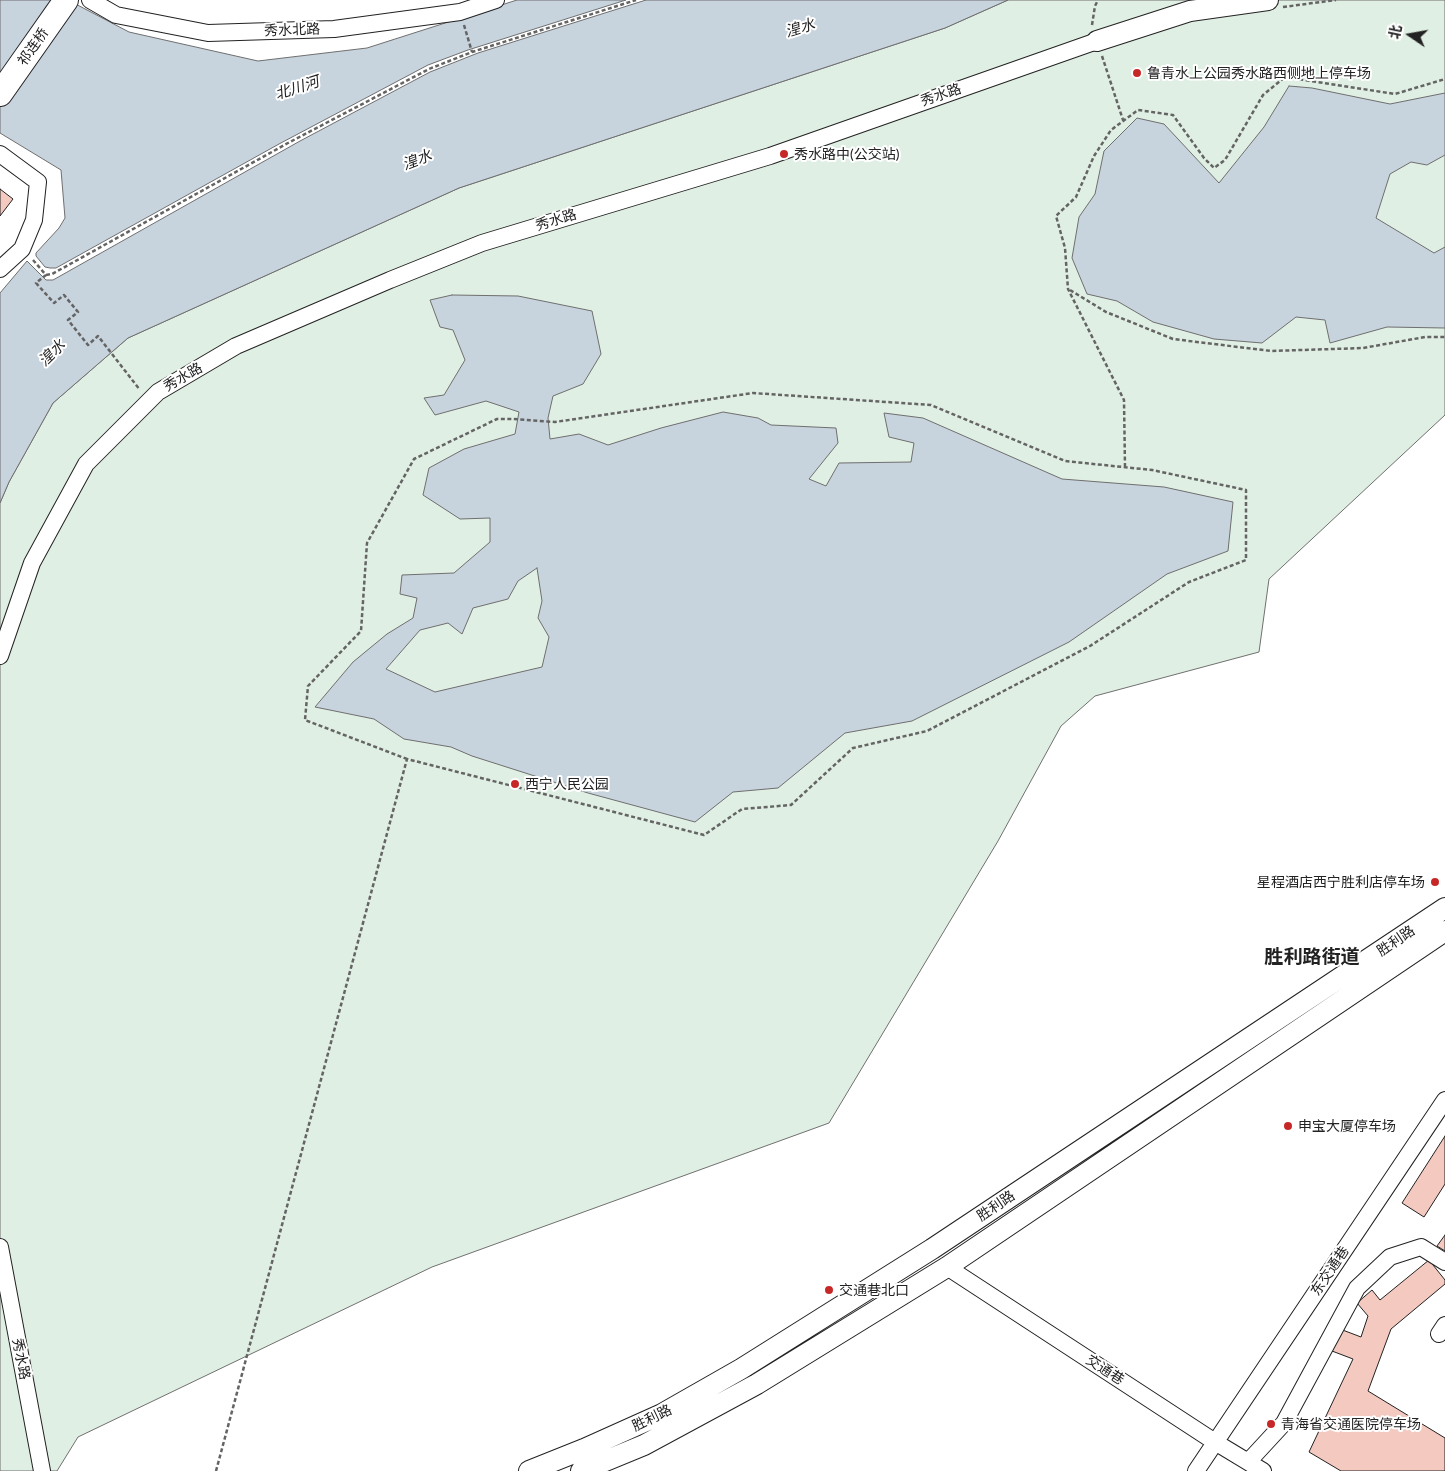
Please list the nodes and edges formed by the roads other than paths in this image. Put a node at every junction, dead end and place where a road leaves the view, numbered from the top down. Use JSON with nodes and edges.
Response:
{"nodes":[{"id":1,"x":66,"y":0,"type":"edge"},
{"id":2,"x":90,"y":0,"type":"edge"},
{"id":3,"x":1268,"y":0,"type":"edge"},
{"id":4,"x":488,"y":1,"type":"edge"},
{"id":5,"x":1097,"y":41,"type":"joint"},
{"id":6,"x":0,"y":94,"type":"edge"},
{"id":7,"x":0,"y":154,"type":"edge"},
{"id":8,"x":0,"y":269,"type":"edge"},
{"id":9,"x":0,"y":656,"type":"edge"},
{"id":10,"x":1445,"y":908,"type":"edge"},
{"id":11,"x":1445,"y":931,"type":"edge"},
{"id":12,"x":1445,"y":1100,"type":"edge"},
{"id":13,"x":0,"y":1247,"type":"edge"},
{"id":14,"x":1445,"y":1262,"type":"edge"},
{"id":15,"x":947,"y":1267,"type":"junction"},
{"id":16,"x":1216,"y":1442,"type":"junction"},
{"id":17,"x":1248,"y":1462,"type":"junction"},
{"id":18,"x":42,"y":1471,"type":"edge"},
{"id":19,"x":529,"y":1471,"type":"edge"},
{"id":20,"x":582,"y":1471,"type":"edge"},
{"id":21,"x":1196,"y":1471,"type":"edge"},
{"id":22,"x":1263,"y":1471,"type":"edge"}],
"edges":[{"from":1,"to":6,"type":"highway","name":"祁连桥"},
{"from":2,"to":4,"type":"street","name":"秀水北路"},
{"from":3,"to":5,"type":"main road","name":"秀水路"},
{"from":5,"to":9,"type":"street","name":"秀水路"},
{"from":7,"to":8,"type":"street"},
{"from":10,"to":19,"type":"main road","name":"胜利路"},
{"from":11,"to":15,"type":"main road","name":"胜利路"},
{"from":12,"to":16,"type":"street","name":"东交通巷"},
{"from":13,"to":18,"type":"street","name":"秀水路"},
{"from":14,"to":17,"type":"street"},
{"from":15,"to":16,"type":"street","name":"交通巷"},
{"from":15,"to":20,"type":"main road","name":"胜利路"},
{"from":16,"to":17,"type":"street","name":"交通巷"},
{"from":16,"to":21,"type":"street","name":"东交通巷"},
{"from":17,"to":22,"type":"street","name":"交通巷"}]}
